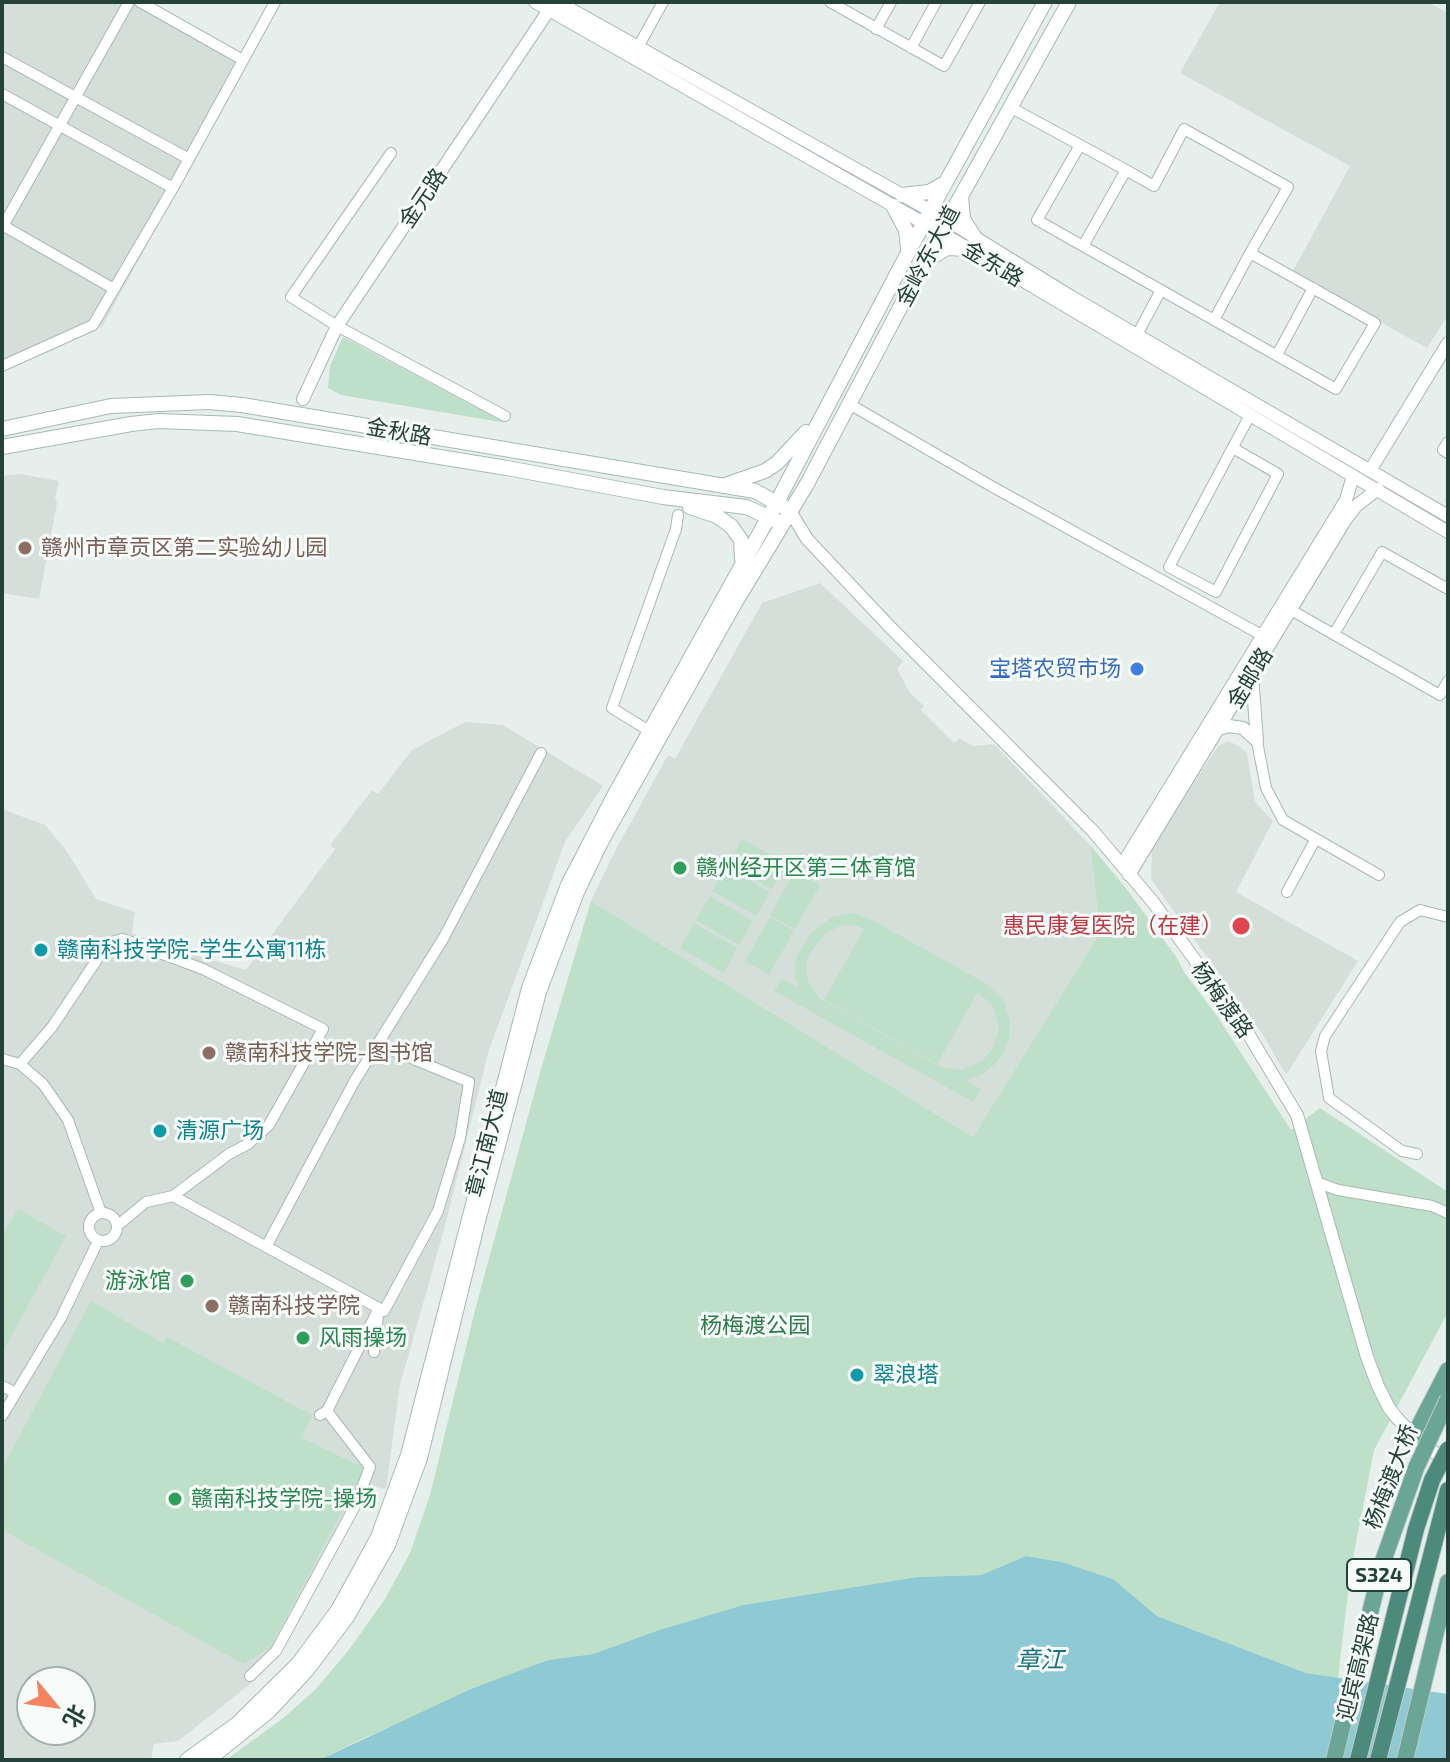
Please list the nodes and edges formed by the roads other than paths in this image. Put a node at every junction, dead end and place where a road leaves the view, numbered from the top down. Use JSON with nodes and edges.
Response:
{"nodes":[{"id":1,"x":129,"y":2,"type":"edge"},
{"id":2,"x":140,"y":2,"type":"edge"},
{"id":3,"x":275,"y":2,"type":"edge"},
{"id":4,"x":535,"y":2,"type":"edge"},
{"id":5,"x":663,"y":2,"type":"edge"},
{"id":6,"x":830,"y":2,"type":"edge"},
{"id":7,"x":891,"y":2,"type":"edge"},
{"id":8,"x":936,"y":2,"type":"edge"},
{"id":9,"x":980,"y":2,"type":"edge"},
{"id":10,"x":1045,"y":2,"type":"edge"},
{"id":11,"x":1069,"y":2,"type":"edge"},
{"id":12,"x":554,"y":5,"type":"edge"},
{"id":13,"x":842,"y":5,"type":"edge"},
{"id":14,"x":876,"y":29,"type":"junction"},
{"id":15,"x":638,"y":47,"type":"junction"},
{"id":16,"x":911,"y":48,"type":"junction"},
{"id":17,"x":2,"y":57,"type":"edge"},
{"id":18,"x":243,"y":60,"type":"junction"},
{"id":19,"x":2,"y":94,"type":"edge"},
{"id":20,"x":75,"y":97,"type":"junction"},
{"id":21,"x":1010,"y":107,"type":"junction"},
{"id":22,"x":59,"y":125,"type":"junction"},
{"id":23,"x":1080,"y":145,"type":"junction"},
{"id":24,"x":391,"y":153,"type":"dead end"},
{"id":25,"x":189,"y":159,"type":"junction"},
{"id":26,"x":1126,"y":170,"type":"junction"},
{"id":27,"x":945,"y":183,"type":"junction"},
{"id":28,"x":173,"y":188,"type":"junction"},
{"id":29,"x":961,"y":194,"type":"junction"},
{"id":30,"x":897,"y":200,"type":"junction"},
{"id":31,"x":927,"y":217,"type":"junction"},
{"id":32,"x":2,"y":226,"type":"edge"},
{"id":33,"x":943,"y":227,"type":"junction"},
{"id":34,"x":971,"y":242,"type":"junction"},
{"id":35,"x":1083,"y":246,"type":"junction"},
{"id":36,"x":908,"y":253,"type":"junction"},
{"id":37,"x":1250,"y":253,"type":"junction"},
{"id":38,"x":921,"y":268,"type":"junction"},
{"id":39,"x":1313,"y":288,"type":"junction"},
{"id":40,"x":114,"y":289,"type":"junction"},
{"id":41,"x":1161,"y":290,"type":"junction"},
{"id":42,"x":1214,"y":320,"type":"junction"},
{"id":43,"x":337,"y":326,"type":"junction"},
{"id":44,"x":1137,"y":335,"type":"junction"},
{"id":45,"x":1448,"y":343,"type":"edge"},
{"id":46,"x":1277,"y":355,"type":"junction"},
{"id":47,"x":2,"y":366,"type":"edge"},
{"id":48,"x":303,"y":399,"type":"dead end"},
{"id":49,"x":851,"y":405,"type":"junction"},
{"id":50,"x":822,"y":414,"type":"junction"},
{"id":51,"x":505,"y":416,"type":"dead end"},
{"id":52,"x":1249,"y":417,"type":"junction"},
{"id":53,"x":2,"y":429,"type":"edge"},
{"id":54,"x":1448,"y":442,"type":"edge"},
{"id":55,"x":2,"y":447,"type":"edge"},
{"id":56,"x":1233,"y":448,"type":"junction"},
{"id":57,"x":1448,"y":453,"type":"edge"},
{"id":58,"x":1371,"y":469,"type":"junction"},
{"id":59,"x":1353,"y":476,"type":"junction"},
{"id":60,"x":725,"y":486,"type":"junction"},
{"id":61,"x":1378,"y":489,"type":"junction"},
{"id":62,"x":663,"y":497,"type":"junction"},
{"id":63,"x":780,"y":513,"type":"junction"},
{"id":64,"x":678,"y":515,"type":"dead end"},
{"id":65,"x":1448,"y":516,"type":"edge"},
{"id":66,"x":1448,"y":532,"type":"edge"},
{"id":67,"x":741,"y":565,"type":"junction"},
{"id":68,"x":1448,"y":589,"type":"edge"},
{"id":69,"x":1291,"y":610,"type":"junction"},
{"id":70,"x":1334,"y":634,"type":"junction"},
{"id":71,"x":1267,"y":638,"type":"junction"},
{"id":72,"x":1252,"y":674,"type":"junction"},
{"id":73,"x":1448,"y":681,"type":"edge"},
{"id":74,"x":1219,"y":729,"type":"junction"},
{"id":75,"x":654,"y":735,"type":"junction"},
{"id":76,"x":1257,"y":741,"type":"junction"},
{"id":77,"x":541,"y":753,"type":"dead end"},
{"id":78,"x":1315,"y":840,"type":"junction"},
{"id":79,"x":1125,"y":870,"type":"junction"},
{"id":80,"x":1379,"y":875,"type":"dead end"},
{"id":81,"x":1287,"y":892,"type":"dead end"},
{"id":82,"x":1448,"y":917,"type":"edge"},
{"id":83,"x":377,"y":1044,"type":"junction"},
{"id":84,"x":2,"y":1059,"type":"edge"},
{"id":85,"x":20,"y":1064,"type":"junction"},
{"id":86,"x":1417,"y":1154,"type":"dead end"},
{"id":87,"x":1316,"y":1182,"type":"junction"},
{"id":88,"x":173,"y":1196,"type":"junction"},
{"id":89,"x":101,"y":1213,"type":"junction"},
{"id":90,"x":1448,"y":1213,"type":"edge"},
{"id":91,"x":117,"y":1226,"type":"junction"},
{"id":92,"x":98,"y":1241,"type":"junction"},
{"id":93,"x":266,"y":1247,"type":"junction"},
{"id":94,"x":379,"y":1308,"type":"junction"},
{"id":95,"x":374,"y":1352,"type":"dead end"},
{"id":96,"x":1448,"y":1370,"type":"edge"},
{"id":97,"x":2,"y":1386,"type":"edge"},
{"id":98,"x":16,"y":1393,"type":"junction"},
{"id":99,"x":1448,"y":1399,"type":"edge"},
{"id":100,"x":2,"y":1416,"type":"edge"},
{"id":101,"x":1448,"y":1431,"type":"edge"},
{"id":102,"x":1414,"y":1436,"type":"junction"},
{"id":103,"x":1448,"y":1449,"type":"edge"},
{"id":104,"x":1448,"y":1463,"type":"edge"},
{"id":105,"x":1432,"y":1480,"type":"junction"},
{"id":106,"x":1448,"y":1490,"type":"edge"},
{"id":107,"x":398,"y":1504,"type":"junction"},
{"id":108,"x":1448,"y":1582,"type":"edge"},
{"id":109,"x":250,"y":1676,"type":"dead end"},
{"id":110,"x":187,"y":1760,"type":"edge"},
{"id":111,"x":208,"y":1760,"type":"edge"},
{"id":112,"x":1334,"y":1760,"type":"edge"},
{"id":113,"x":1358,"y":1760,"type":"edge"},
{"id":114,"x":1378,"y":1760,"type":"edge"},
{"id":115,"x":1405,"y":1760,"type":"edge"}],
"edges":[{"from":1,"to":20,"type":"street"},
{"from":2,"to":18,"type":"street"},
{"from":3,"to":18,"type":"street"},
{"from":4,"to":12,"type":"street","name":"金东路"},
{"from":5,"to":15,"type":"street"},
{"from":6,"to":13,"type":"street"},
{"from":7,"to":14,"type":"street"},
{"from":8,"to":16,"type":"street"},
{"from":9,"to":16,"type":"street"},
{"from":10,"to":27,"type":"main road","name":"金岭东大道"},
{"from":11,"to":21,"type":"main road","name":"金岭东大道"},
{"from":12,"to":15,"type":"street","name":"金东路"},
{"from":12,"to":30,"type":"street","name":"金东路"},
{"from":12,"to":43,"type":"street","name":"金元路"},
{"from":13,"to":14,"type":"street"},
{"from":14,"to":16,"type":"street"},
{"from":15,"to":30,"type":"street","name":"金东路"},
{"from":17,"to":20,"type":"street"},
{"from":18,"to":25,"type":"street"},
{"from":19,"to":22,"type":"street"},
{"from":20,"to":22,"type":"street"},
{"from":20,"to":25,"type":"street"},
{"from":21,"to":23,"type":"street"},
{"from":21,"to":29,"type":"main road","name":"金岭东大道"},
{"from":22,"to":28,"type":"street"},
{"from":22,"to":32,"type":"street"},
{"from":23,"to":26,"type":"street"},
{"from":23,"to":35,"type":"street"},
{"from":24,"to":43,"type":"street"},
{"from":25,"to":28,"type":"street"},
{"from":26,"to":35,"type":"street"},
{"from":26,"to":37,"type":"street"},
{"from":27,"to":30,"type":"main road"},
{"from":27,"to":31,"type":"main road","name":"金岭东大道"},
{"from":28,"to":40,"type":"street"},
{"from":29,"to":33,"type":"main road","name":"金岭东大道"},
{"from":29,"to":34,"type":"main road"},
{"from":30,"to":31,"type":"street","name":"金东路"},
{"from":30,"to":36,"type":"main road"},
{"from":31,"to":33,"type":"street","name":"金东路"},
{"from":31,"to":36,"type":"main road","name":"金岭东大道"},
{"from":32,"to":40,"type":"street"},
{"from":33,"to":34,"type":"street","name":"金东路"},
{"from":33,"to":38,"type":"main road","name":"金岭东大道"},
{"from":34,"to":38,"type":"main road"},
{"from":34,"to":44,"type":"street","name":"金东路"},
{"from":34,"to":52,"type":"street","name":"金东路"},
{"from":35,"to":41,"type":"street"},
{"from":36,"to":50,"type":"main road","name":"金岭东大道"},
{"from":37,"to":39,"type":"street"},
{"from":37,"to":42,"type":"street"},
{"from":38,"to":49,"type":"main road","name":"金岭东大道"},
{"from":39,"to":46,"type":"street"},
{"from":39,"to":46,"type":"street"},
{"from":40,"to":47,"type":"street"},
{"from":41,"to":42,"type":"street"},
{"from":41,"to":44,"type":"street"},
{"from":42,"to":46,"type":"street"},
{"from":43,"to":48,"type":"street","name":"金元路"},
{"from":43,"to":51,"type":"street"},
{"from":44,"to":58,"type":"street","name":"金东路"},
{"from":45,"to":58,"type":"street"},
{"from":49,"to":63,"type":"main road","name":"金岭东大道"},
{"from":49,"to":71,"type":"street"},
{"from":50,"to":60,"type":"main road"},
{"from":50,"to":63,"type":"main road","name":"金岭东大道"},
{"from":52,"to":56,"type":"street"},
{"from":52,"to":59,"type":"street","name":"金东路"},
{"from":53,"to":60,"type":"main road","name":"金秋路"},
{"from":54,"to":57,"type":"street"},
{"from":55,"to":62,"type":"main road","name":"金秋路"},
{"from":56,"to":56,"type":"street"},
{"from":58,"to":65,"type":"street","name":"金东路"},
{"from":59,"to":61,"type":"street","name":"金东路"},
{"from":59,"to":71,"type":"street","name":"金邮路"},
{"from":60,"to":63,"type":"main road","name":"金秋路"},
{"from":61,"to":66,"type":"street","name":"金东路"},
{"from":61,"to":69,"type":"street","name":"金邮路"},
{"from":62,"to":63,"type":"main road","name":"金秋路"},
{"from":62,"to":67,"type":"main road"},
{"from":63,"to":67,"type":"main road","name":"章江南大道"},
{"from":63,"to":75,"type":"main road","name":"章江南大道"},
{"from":63,"to":79,"type":"street","name":"杨梅渡路"},
{"from":64,"to":75,"type":"street"},
{"from":67,"to":75,"type":"main road","name":"章江南大道"},
{"from":68,"to":70,"type":"street"},
{"from":69,"to":70,"type":"street"},
{"from":69,"to":71,"type":"street","name":"金邮路"},
{"from":70,"to":73,"type":"street"},
{"from":71,"to":72,"type":"street","name":"金邮路"},
{"from":71,"to":79,"type":"street","name":"金邮路"},
{"from":72,"to":74,"type":"street","name":"金邮路"},
{"from":72,"to":76,"type":"street"},
{"from":74,"to":76,"type":"street"},
{"from":74,"to":79,"type":"street","name":"金邮路"},
{"from":75,"to":107,"type":"main road","name":"章江南大道"},
{"from":76,"to":78,"type":"street"},
{"from":77,"to":83,"type":"street"},
{"from":78,"to":80,"type":"street"},
{"from":78,"to":81,"type":"street"},
{"from":79,"to":87,"type":"street","name":"杨梅渡路"},
{"from":82,"to":86,"type":"street"},
{"from":83,"to":93,"type":"street"},
{"from":83,"to":94,"type":"street"},
{"from":84,"to":85,"type":"street"},
{"from":85,"to":88,"type":"street"},
{"from":85,"to":89,"type":"street"},
{"from":87,"to":90,"type":"street"},
{"from":87,"to":102,"type":"street","name":"杨梅渡路"},
{"from":88,"to":91,"type":"street"},
{"from":88,"to":93,"type":"street"},
{"from":89,"to":91,"type":"street"},
{"from":89,"to":92,"type":"street"},
{"from":91,"to":92,"type":"street"},
{"from":92,"to":98,"type":"street"},
{"from":93,"to":94,"type":"street"},
{"from":94,"to":95,"type":"street"},
{"from":94,"to":109,"type":"street"},
{"from":96,"to":102,"type":"main road"},
{"from":97,"to":98,"type":"street"},
{"from":98,"to":100,"type":"street"},
{"from":99,"to":112,"type":"main road","name":"杨梅渡大桥","number":"S324","bridge":true},
{"from":101,"to":105,"type":"highway","bridge":true},
{"from":102,"to":104,"type":"street","name":"杨梅渡路"},
{"from":103,"to":105,"type":"highway","name":"迎宾高架路","bridge":true},
{"from":105,"to":113,"type":"highway","name":"迎宾高架路","bridge":true},
{"from":106,"to":114,"type":"highway","name":"迎宾高架路"},
{"from":107,"to":110,"type":"main road","name":"章江南大道"},
{"from":107,"to":111,"type":"main road","name":"章江南大道"},
{"from":108,"to":115,"type":"main road"}]}
